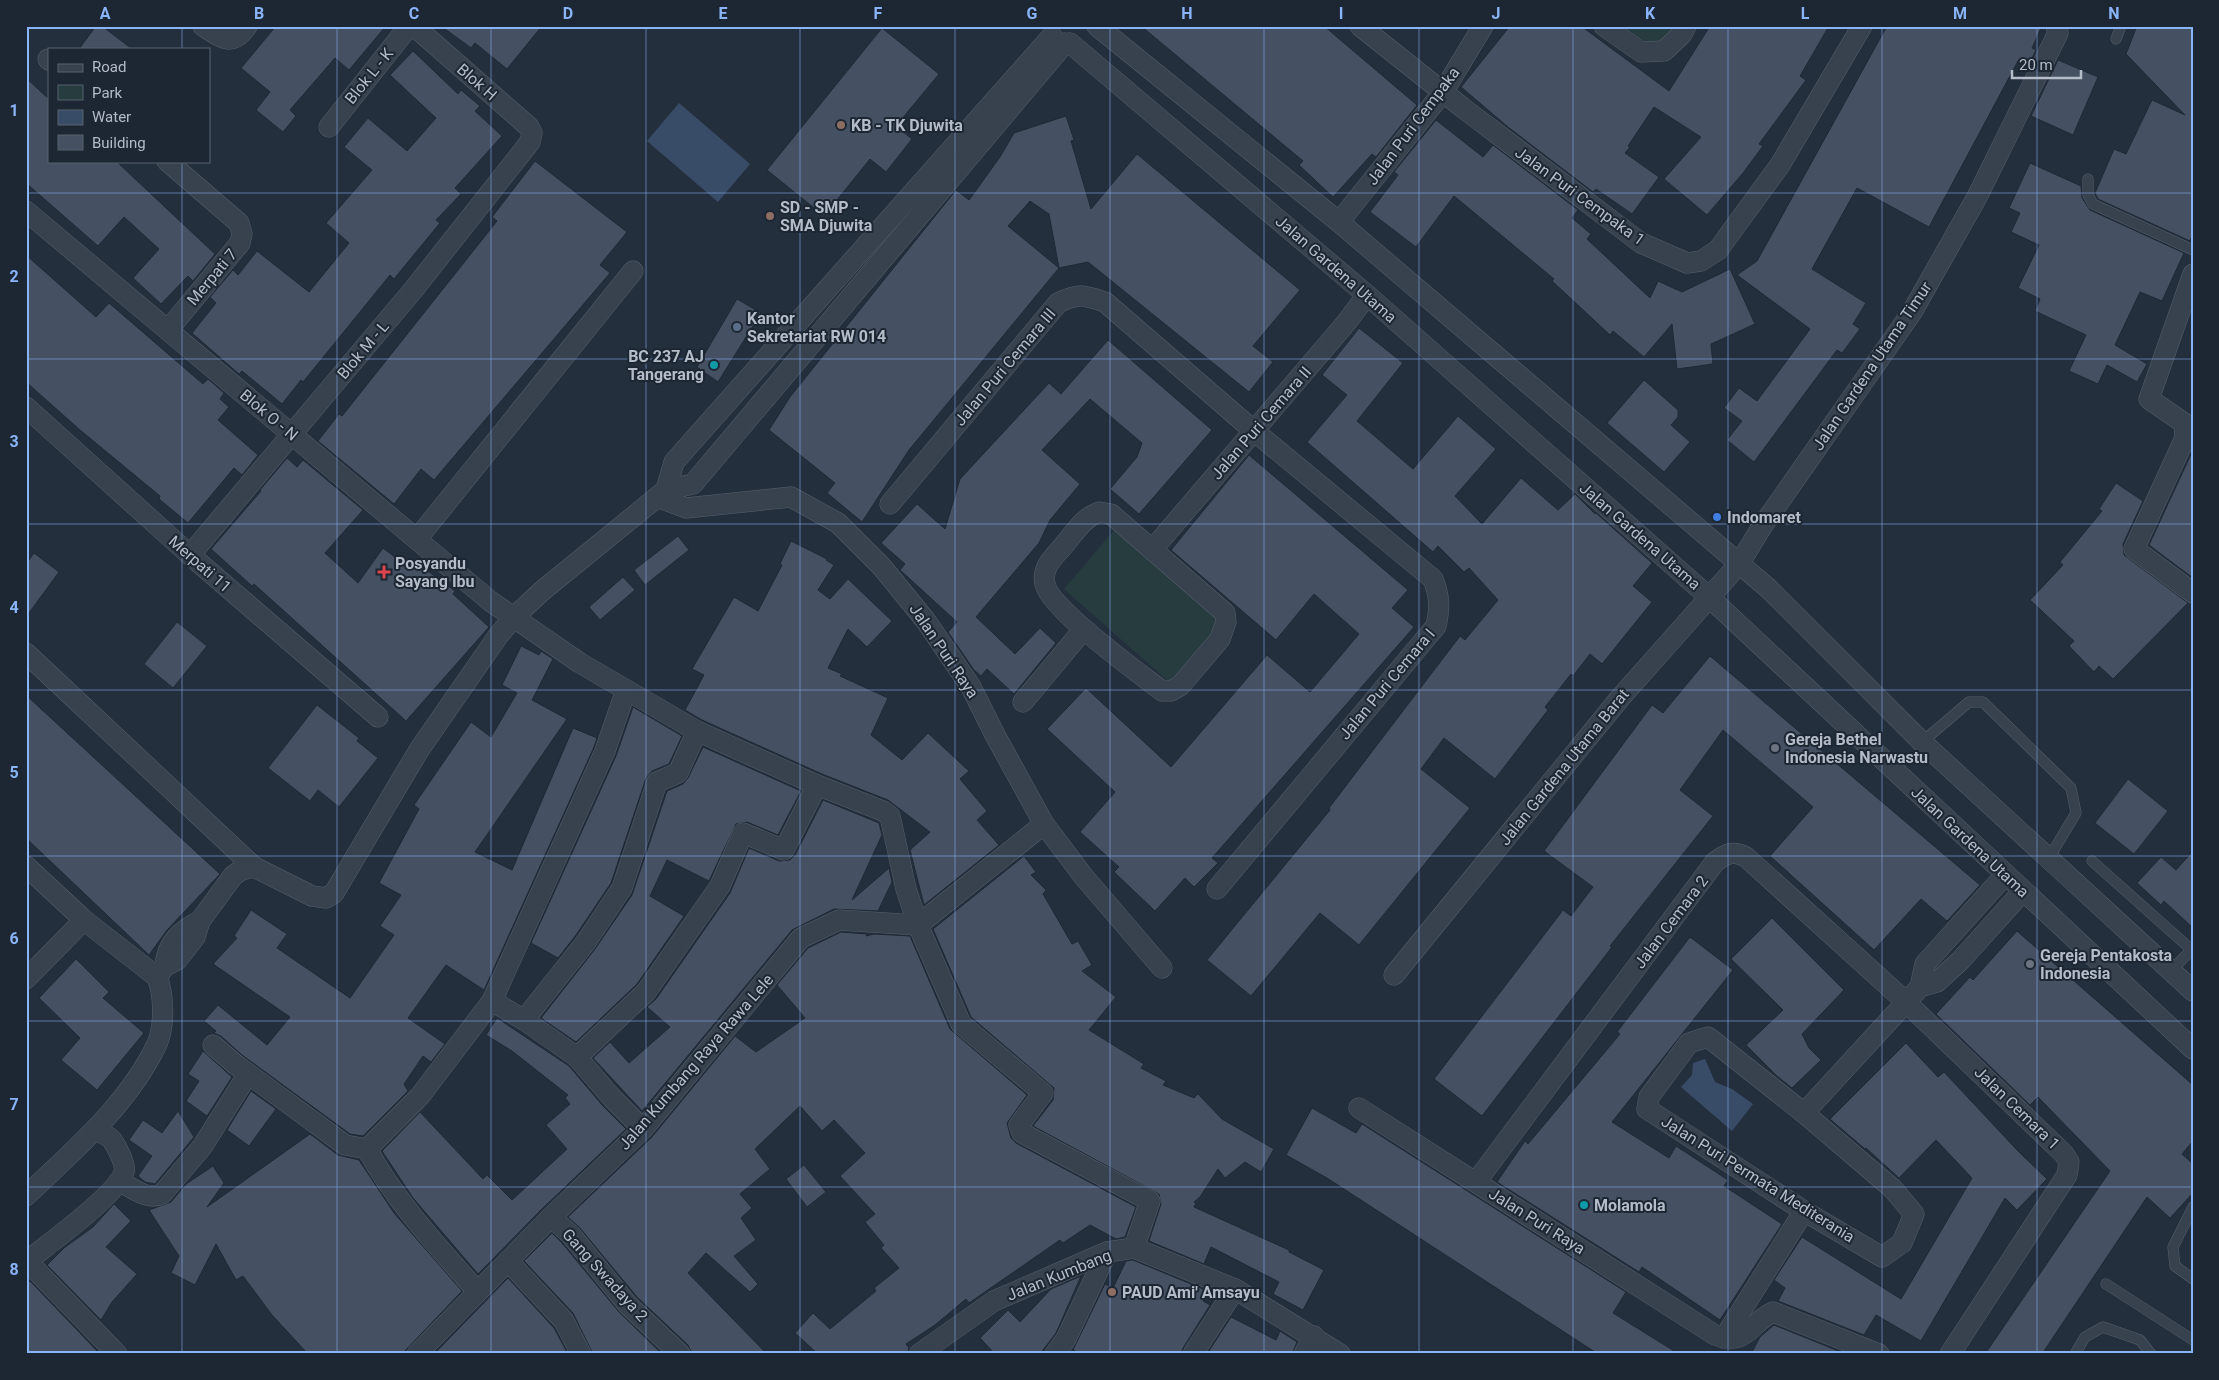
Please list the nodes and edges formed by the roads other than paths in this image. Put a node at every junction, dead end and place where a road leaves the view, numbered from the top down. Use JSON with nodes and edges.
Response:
{"nodes":[{"id":1,"x":203,"y":26,"type":"edge"},
{"id":2,"x":248,"y":26,"type":"edge"},
{"id":3,"x":409,"y":26,"type":"edge"},
{"id":4,"x":414,"y":26,"type":"edge"},
{"id":5,"x":1087,"y":26,"type":"edge"},
{"id":6,"x":1097,"y":26,"type":"edge"},
{"id":7,"x":1360,"y":26,"type":"edge"},
{"id":8,"x":1483,"y":26,"type":"edge"},
{"id":9,"x":1604,"y":26,"type":"edge"},
{"id":10,"x":1686,"y":26,"type":"edge"},
{"id":11,"x":1862,"y":26,"type":"edge"},
{"id":12,"x":2056,"y":26,"type":"edge"},
{"id":13,"x":2121,"y":26,"type":"edge"},
{"id":14,"x":1058,"y":37,"type":"edge"},
{"id":15,"x":2116,"y":39,"type":"dead end"},
{"id":16,"x":1443,"y":92,"type":"junction"},
{"id":17,"x":329,"y":127,"type":"dead end"},
{"id":18,"x":530,"y":142,"type":"joint"},
{"id":19,"x":168,"y":162,"type":"edge"},
{"id":20,"x":2088,"y":179,"type":"dead end"},
{"id":21,"x":26,"y":211,"type":"edge"},
{"id":22,"x":1339,"y":222,"type":"junction"},
{"id":23,"x":2193,"y":250,"type":"edge"},
{"id":24,"x":633,"y":271,"type":"dead end"},
{"id":25,"x":2193,"y":274,"type":"edge"},
{"id":26,"x":1367,"y":296,"type":"junction"},
{"id":27,"x":168,"y":330,"type":"junction"},
{"id":28,"x":26,"y":407,"type":"edge"},
{"id":29,"x":1254,"y":431,"type":"junction"},
{"id":30,"x":292,"y":434,"type":"junction"},
{"id":31,"x":662,"y":494,"type":"junction"},
{"id":32,"x":890,"y":504,"type":"dead end"},
{"id":33,"x":417,"y":539,"type":"junction"},
{"id":34,"x":1152,"y":550,"type":"junction"},
{"id":35,"x":190,"y":555,"type":"junction"},
{"id":36,"x":1738,"y":564,"type":"junction"},
{"id":37,"x":2193,"y":593,"type":"edge"},
{"id":38,"x":1709,"y":597,"type":"junction"},
{"id":39,"x":513,"y":618,"type":"junction"},
{"id":40,"x":1083,"y":630,"type":"junction"},
{"id":41,"x":26,"y":653,"type":"edge"},
{"id":42,"x":626,"y":690,"type":"junction"},
{"id":43,"x":1023,"y":702,"type":"dead end"},
{"id":44,"x":378,"y":717,"type":"dead end"},
{"id":45,"x":697,"y":731,"type":"junction"},
{"id":46,"x":1922,"y":742,"type":"junction"},
{"id":47,"x":816,"y":785,"type":"junction"},
{"id":48,"x":1044,"y":824,"type":"junction"},
{"id":49,"x":2049,"y":858,"type":"junction"},
{"id":50,"x":2092,"y":861,"type":"dead end"},
{"id":51,"x":26,"y":866,"type":"edge"},
{"id":52,"x":254,"y":867,"type":"junction"},
{"id":53,"x":2005,"y":875,"type":"junction"},
{"id":54,"x":1217,"y":888,"type":"dead end"},
{"id":55,"x":2023,"y":891,"type":"junction"},
{"id":56,"x":84,"y":920,"type":"junction"},
{"id":57,"x":918,"y":925,"type":"junction"},
{"id":58,"x":2192,"y":950,"type":"edge"},
{"id":59,"x":1162,"y":968,"type":"dead end"},
{"id":60,"x":161,"y":971,"type":"junction"},
{"id":61,"x":2171,"y":971,"type":"junction"},
{"id":62,"x":1394,"y":975,"type":"dead end"},
{"id":63,"x":26,"y":979,"type":"edge"},
{"id":64,"x":1920,"y":987,"type":"junction"},
{"id":65,"x":2193,"y":991,"type":"edge"},
{"id":66,"x":492,"y":1001,"type":"junction"},
{"id":67,"x":1906,"y":1002,"type":"junction"},
{"id":68,"x":524,"y":1020,"type":"junction"},
{"id":69,"x":213,"y":1044,"type":"dead end"},
{"id":70,"x":2193,"y":1049,"type":"edge"},
{"id":71,"x":577,"y":1057,"type":"junction"},
{"id":72,"x":248,"y":1074,"type":"junction"},
{"id":73,"x":1359,"y":1108,"type":"dead end"},
{"id":74,"x":1804,"y":1113,"type":"junction"},
{"id":75,"x":643,"y":1129,"type":"junction"},
{"id":76,"x":96,"y":1130,"type":"junction"},
{"id":77,"x":367,"y":1149,"type":"junction"},
{"id":78,"x":119,"y":1181,"type":"junction"},
{"id":79,"x":1476,"y":1182,"type":"junction"},
{"id":80,"x":26,"y":1196,"type":"edge"},
{"id":81,"x":2193,"y":1208,"type":"edge"},
{"id":82,"x":1804,"y":1211,"type":"junction"},
{"id":83,"x":551,"y":1217,"type":"junction"},
{"id":84,"x":1134,"y":1248,"type":"junction"},
{"id":85,"x":1107,"y":1252,"type":"junction"},
{"id":86,"x":27,"y":1261,"type":"edge"},
{"id":87,"x":508,"y":1261,"type":"junction"},
{"id":88,"x":2193,"y":1279,"type":"edge"},
{"id":89,"x":2106,"y":1284,"type":"dead end"},
{"id":90,"x":1235,"y":1289,"type":"junction"},
{"id":91,"x":477,"y":1291,"type":"junction"},
{"id":92,"x":1314,"y":1336,"type":"junction"},
{"id":93,"x":1720,"y":1336,"type":"junction"},
{"id":94,"x":2193,"y":1340,"type":"edge"},
{"id":95,"x":117,"y":1354,"type":"edge"},
{"id":96,"x":416,"y":1354,"type":"edge"},
{"id":97,"x":581,"y":1354,"type":"edge"},
{"id":98,"x":680,"y":1354,"type":"edge"},
{"id":99,"x":919,"y":1354,"type":"edge"},
{"id":100,"x":1054,"y":1354,"type":"edge"},
{"id":101,"x":1193,"y":1354,"type":"edge"},
{"id":102,"x":1304,"y":1354,"type":"edge"},
{"id":103,"x":1340,"y":1354,"type":"edge"},
{"id":104,"x":1879,"y":1354,"type":"edge"},
{"id":105,"x":1950,"y":1354,"type":"edge"},
{"id":106,"x":2075,"y":1354,"type":"edge"},
{"id":107,"x":2151,"y":1354,"type":"edge"}],
"edges":[{"from":1,"to":2,"type":"street"},
{"from":3,"to":17,"type":"street","name":"Blok L - K"},
{"from":4,"to":18,"type":"street","name":"Blok H"},
{"from":5,"to":14,"type":"street"},
{"from":6,"to":22,"type":"street"},
{"from":7,"to":16,"type":"street","name":"Jalan Puri Cempaka 1"},
{"from":8,"to":16,"type":"street","name":"Jalan Puri Cempaka"},
{"from":9,"to":10,"type":"street"},
{"from":11,"to":16,"type":"street","name":"Jalan Puri Cempaka 1"},
{"from":12,"to":36,"type":"street","name":"Jalan Gardena Utama Timur"},
{"from":13,"to":15,"type":"lane"},
{"from":14,"to":26,"type":"street","name":"Jalan Gardena Utama"},
{"from":14,"to":31,"type":"street"},
{"from":14,"to":31,"type":"street"},
{"from":16,"to":22,"type":"street","name":"Jalan Puri Cempaka"},
{"from":18,"to":30,"type":"street","name":"Blok M - L"},
{"from":19,"to":27,"type":"street","name":"Merpati 7"},
{"from":20,"to":23,"type":"lane"},
{"from":21,"to":27,"type":"street","name":"Blok O - N"},
{"from":22,"to":36,"type":"street"},
{"from":24,"to":33,"type":"street"},
{"from":25,"to":37,"type":"street"},
{"from":26,"to":29,"type":"street","name":"Jalan Puri Cemara II"},
{"from":26,"to":38,"type":"street","name":"Jalan Gardena Utama"},
{"from":27,"to":30,"type":"street","name":"Blok O - N"},
{"from":28,"to":35,"type":"street","name":"Merpati 11"},
{"from":29,"to":32,"type":"street","name":"Jalan Puri Cemara III"},
{"from":29,"to":34,"type":"street","name":"Jalan Puri Cemara II"},
{"from":29,"to":54,"type":"street","name":"Jalan Puri Cemara I"},
{"from":30,"to":33,"type":"street","name":"Blok O - N"},
{"from":30,"to":35,"type":"street","name":"Blok M - L"},
{"from":31,"to":39,"type":"street"},
{"from":31,"to":48,"type":"street","name":"Jalan Puri Raya"},
{"from":33,"to":39,"type":"street","name":"Blok O - N"},
{"from":34,"to":40,"type":"street"},
{"from":34,"to":40,"type":"street"},
{"from":35,"to":44,"type":"street","name":"Merpati 11"},
{"from":36,"to":38,"type":"street","name":"Jalan Gardena Utama Barat"},
{"from":36,"to":46,"type":"street"},
{"from":38,"to":53,"type":"street","name":"Jalan Gardena Utama"},
{"from":38,"to":62,"type":"street","name":"Jalan Gardena Utama Barat"},
{"from":39,"to":42,"type":"street","name":"Blok O - N"},
{"from":39,"to":52,"type":"street"},
{"from":40,"to":43,"type":"street"},
{"from":41,"to":52,"type":"street"},
{"from":42,"to":45,"type":"street","name":"Blok O - N"},
{"from":42,"to":66,"type":"street"},
{"from":45,"to":47,"type":"street","name":"Blok O - N"},
{"from":45,"to":68,"type":"street"},
{"from":46,"to":49,"type":"street"},
{"from":46,"to":49,"type":"lane"},
{"from":47,"to":57,"type":"street","name":"Blok O - N"},
{"from":47,"to":71,"type":"street"},
{"from":48,"to":57,"type":"street"},
{"from":48,"to":59,"type":"street","name":"Jalan Puri Raya"},
{"from":49,"to":61,"type":"street"},
{"from":50,"to":58,"type":"lane"},
{"from":51,"to":56,"type":"street"},
{"from":52,"to":60,"type":"street"},
{"from":53,"to":55,"type":"street","name":"Jalan Gardena Utama"},
{"from":53,"to":64,"type":"street"},
{"from":55,"to":64,"type":"street"},
{"from":55,"to":70,"type":"street","name":"Jalan Gardena Utama"},
{"from":56,"to":60,"type":"street"},
{"from":56,"to":63,"type":"street"},
{"from":57,"to":75,"type":"street","name":"Jalan Kumbang Raya Rawa Lele"},
{"from":57,"to":84,"type":"street"},
{"from":58,"to":61,"type":"lane"},
{"from":60,"to":76,"type":"street"},
{"from":61,"to":65,"type":"street"},
{"from":64,"to":67,"type":"street"},
{"from":66,"to":68,"type":"street"},
{"from":66,"to":77,"type":"street"},
{"from":67,"to":74,"type":"street"},
{"from":67,"to":79,"type":"street","name":"Jalan Cemara 2"},
{"from":67,"to":105,"type":"street","name":"Jalan Cemara 1"},
{"from":68,"to":71,"type":"street"},
{"from":69,"to":72,"type":"street"},
{"from":71,"to":75,"type":"street"},
{"from":72,"to":77,"type":"street"},
{"from":72,"to":78,"type":"street"},
{"from":73,"to":79,"type":"street","name":"Jalan Puri Raya"},
{"from":74,"to":82,"type":"street","name":"Jalan Puri Permata Mediterania"},
{"from":74,"to":82,"type":"street","name":"Jalan Puri Permata Mediterania"},
{"from":75,"to":83,"type":"street","name":"Jalan Kumbang Raya Rawa Lele"},
{"from":76,"to":78,"type":"street"},
{"from":76,"to":80,"type":"street"},
{"from":77,"to":91,"type":"street"},
{"from":78,"to":86,"type":"street"},
{"from":79,"to":93,"type":"street","name":"Jalan Puri Raya"},
{"from":81,"to":88,"type":"lane"},
{"from":82,"to":93,"type":"street"},
{"from":83,"to":87,"type":"street","name":"Jalan Kumbang Raya Rawa Lele"},
{"from":83,"to":98,"type":"street","name":"Gang Swadaya 2"},
{"from":84,"to":85,"type":"street","name":"Jalan Kumbang"},
{"from":84,"to":90,"type":"street","name":"Jalan Kumbang"},
{"from":85,"to":99,"type":"street","name":"Jalan Kumbang"},
{"from":85,"to":100,"type":"street"},
{"from":86,"to":95,"type":"street"},
{"from":87,"to":91,"type":"street","name":"Jalan Kumbang Raya Rawa Lele"},
{"from":87,"to":97,"type":"street"},
{"from":89,"to":94,"type":"lane"},
{"from":90,"to":92,"type":"street","name":"Jalan Kumbang"},
{"from":90,"to":101,"type":"street"},
{"from":91,"to":96,"type":"street","name":"Jalan Kumbang Raya Rawa Lele"},
{"from":92,"to":102,"type":"street"},
{"from":92,"to":103,"type":"street","name":"Jalan Kumbang"},
{"from":93,"to":104,"type":"street"},
{"from":106,"to":107,"type":"lane"}]}
